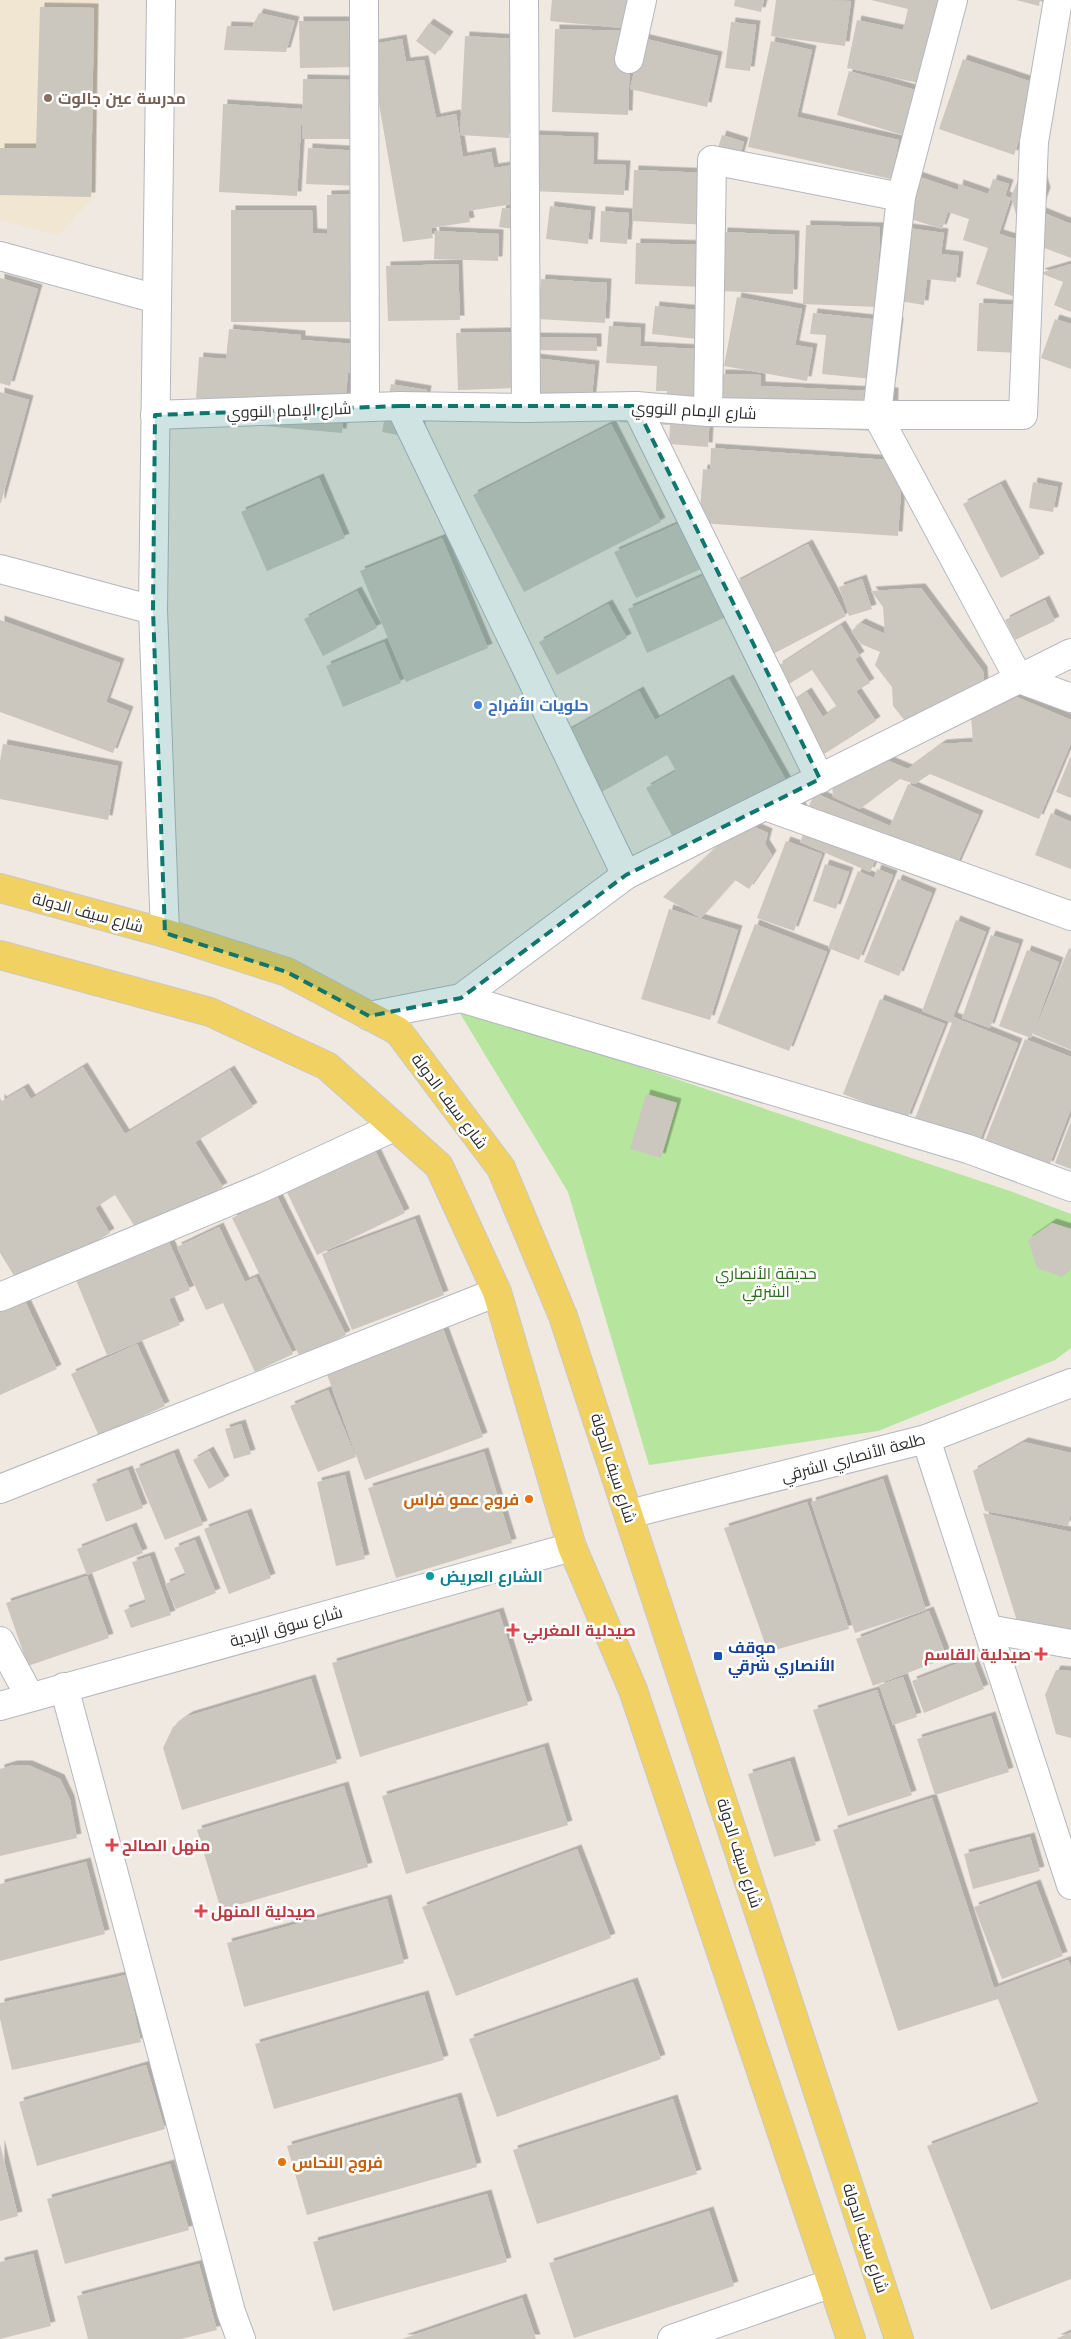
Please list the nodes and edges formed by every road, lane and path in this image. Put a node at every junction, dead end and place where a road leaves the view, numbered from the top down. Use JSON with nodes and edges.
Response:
{"nodes":[{"id":1,"x":161,"y":0,"type":"edge"},
{"id":2,"x":364,"y":0,"type":"edge"},
{"id":3,"x":524,"y":0,"type":"edge"},
{"id":4,"x":642,"y":0,"type":"edge"},
{"id":5,"x":953,"y":0,"type":"edge"},
{"id":6,"x":1058,"y":0,"type":"edge"},
{"id":7,"x":629,"y":59,"type":"dead end"},
{"id":8,"x":901,"y":197,"type":"junction"},
{"id":9,"x":0,"y":256,"type":"edge"},
{"id":10,"x":157,"y":299,"type":"junction"},
{"id":11,"x":400,"y":406,"type":"junction"},
{"id":12,"x":636,"y":406,"type":"junction"},
{"id":13,"x":365,"y":407,"type":"junction"},
{"id":14,"x":526,"y":408,"type":"junction"},
{"id":15,"x":708,"y":412,"type":"junction"},
{"id":16,"x":156,"y":415,"type":"junction"},
{"id":17,"x":877,"y":415,"type":"junction"},
{"id":18,"x":0,"y":569,"type":"edge"},
{"id":19,"x":153,"y":610,"type":"junction"},
{"id":20,"x":1071,"y":653,"type":"edge"},
{"id":21,"x":1019,"y":679,"type":"junction"},
{"id":22,"x":1071,"y":698,"type":"edge"},
{"id":23,"x":820,"y":779,"type":"junction"},
{"id":24,"x":765,"y":806,"type":"junction"},
{"id":25,"x":626,"y":875,"type":"junction"},
{"id":26,"x":0,"y":888,"type":"edge"},
{"id":27,"x":1071,"y":916,"type":"edge"},
{"id":28,"x":165,"y":933,"type":"junction"},
{"id":29,"x":0,"y":955,"type":"edge"},
{"id":30,"x":461,"y":998,"type":"junction"},
{"id":31,"x":369,"y":1016,"type":"junction"},
{"id":32,"x":394,"y":1127,"type":"junction"},
{"id":33,"x":1071,"y":1187,"type":"edge"},
{"id":34,"x":498,"y":1292,"type":"junction"},
{"id":35,"x":0,"y":1297,"type":"edge"},
{"id":36,"x":1071,"y":1383,"type":"edge"},
{"id":37,"x":1038,"y":1395,"type":"junction"},
{"id":38,"x":1071,"y":1402,"type":"edge"},
{"id":39,"x":926,"y":1439,"type":"junction"},
{"id":40,"x":0,"y":1489,"type":"edge"},
{"id":41,"x":629,"y":1514,"type":"junction"},
{"id":42,"x":572,"y":1547,"type":"junction"},
{"id":43,"x":988,"y":1629,"type":"junction"},
{"id":44,"x":0,"y":1641,"type":"edge"},
{"id":45,"x":1071,"y":1644,"type":"edge"},
{"id":46,"x":64,"y":1687,"type":"junction"},
{"id":47,"x":30,"y":1697,"type":"junction"},
{"id":48,"x":0,"y":1706,"type":"edge"},
{"id":49,"x":1071,"y":1885,"type":"edge"},
{"id":50,"x":832,"y":2283,"type":"junction"},
{"id":51,"x":241,"y":2339,"type":"edge"},
{"id":52,"x":672,"y":2339,"type":"edge"},
{"id":53,"x":851,"y":2339,"type":"edge"},
{"id":54,"x":899,"y":2339,"type":"edge"}],
"edges":[{"from":1,"to":10,"type":"street"},
{"from":2,"to":13,"type":"street"},
{"from":3,"to":14,"type":"street"},
{"from":4,"to":7,"type":"street"},
{"from":5,"to":8,"type":"street"},
{"from":6,"to":17,"type":"street","name":"شارع الإمام النووي"},
{"from":8,"to":15,"type":"street"},
{"from":8,"to":17,"type":"street"},
{"from":9,"to":10,"type":"street"},
{"from":10,"to":16,"type":"street"},
{"from":11,"to":13,"type":"street","name":"شارع الإمام النووي"},
{"from":11,"to":14,"type":"street","name":"شارع الإمام النووي"},
{"from":11,"to":25,"type":"street"},
{"from":12,"to":14,"type":"street","name":"شارع الإمام النووي"},
{"from":12,"to":15,"type":"street","name":"شارع الإمام النووي"},
{"from":12,"to":23,"type":"street"},
{"from":13,"to":16,"type":"street","name":"شارع الإمام النووي"},
{"from":15,"to":17,"type":"street","name":"شارع الإمام النووي"},
{"from":16,"to":19,"type":"street"},
{"from":17,"to":21,"type":"street"},
{"from":18,"to":19,"type":"street"},
{"from":19,"to":28,"type":"street"},
{"from":20,"to":21,"type":"street"},
{"from":21,"to":22,"type":"street"},
{"from":21,"to":23,"type":"street"},
{"from":23,"to":24,"type":"street"},
{"from":24,"to":25,"type":"street"},
{"from":24,"to":27,"type":"street"},
{"from":25,"to":30,"type":"street"},
{"from":26,"to":28,"type":"main road","name":"شارع سيف الدولة"},
{"from":28,"to":31,"type":"main road","name":"شارع سيف الدولة"},
{"from":29,"to":32,"type":"main road"},
{"from":30,"to":31,"type":"street"},
{"from":30,"to":33,"type":"street"},
{"from":31,"to":41,"type":"main road","name":"شارع سيف الدولة"},
{"from":32,"to":34,"type":"main road"},
{"from":32,"to":35,"type":"street"},
{"from":34,"to":40,"type":"street"},
{"from":34,"to":42,"type":"main road"},
{"from":36,"to":37,"type":"street","name":"طلعة الأنصاري الشرقي"},
{"from":37,"to":38,"type":"street"},
{"from":37,"to":39,"type":"street","name":"طلعة الأنصاري الشرقي"},
{"from":39,"to":41,"type":"street","name":"طلعة الأنصاري الشرقي"},
{"from":39,"to":43,"type":"street"},
{"from":41,"to":54,"type":"main road","name":"شارع سيف الدولة"},
{"from":42,"to":46,"type":"street","name":"شارع سوق الزبدية"},
{"from":42,"to":50,"type":"main road"},
{"from":43,"to":45,"type":"street"},
{"from":43,"to":49,"type":"street"},
{"from":44,"to":47,"type":"street"},
{"from":46,"to":47,"type":"street","name":"شارع سوق الزبدية"},
{"from":46,"to":51,"type":"street"},
{"from":47,"to":48,"type":"street","name":"شارع سوق الزبدية"},
{"from":50,"to":52,"type":"street"},
{"from":50,"to":53,"type":"main road"}]}
